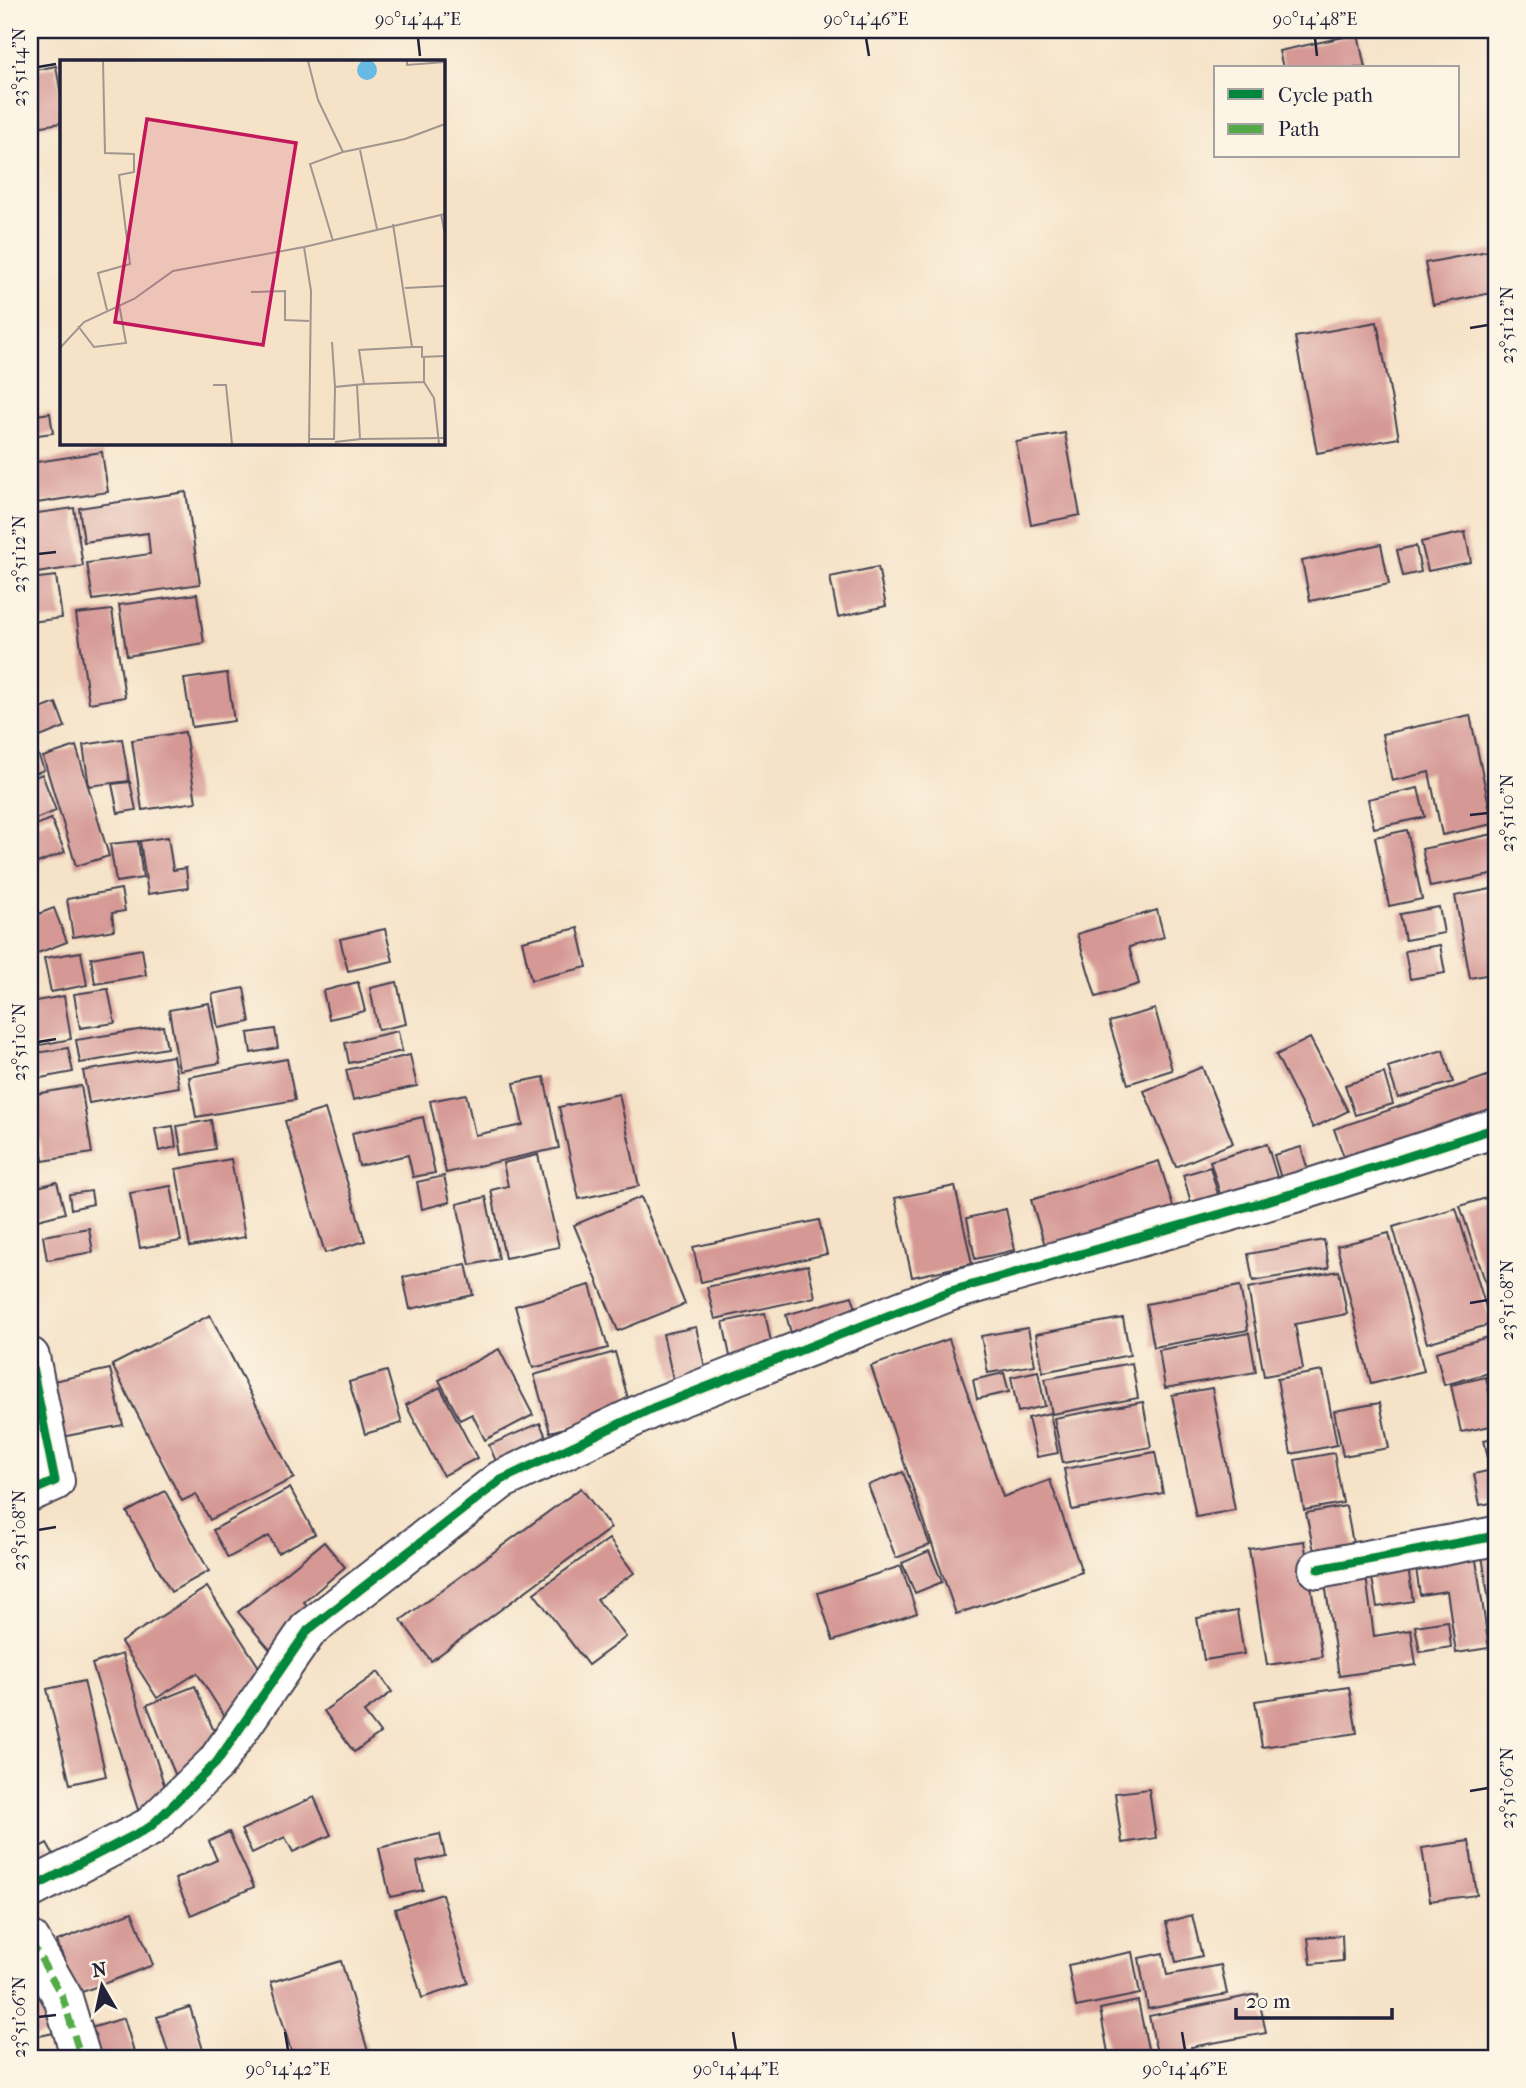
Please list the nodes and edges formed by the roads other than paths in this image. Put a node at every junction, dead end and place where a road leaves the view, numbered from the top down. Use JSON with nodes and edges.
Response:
{"nodes":[{"id":1,"x":1496,"y":1128,"type":"edge"},
{"id":2,"x":30,"y":1357,"type":"edge"},
{"id":3,"x":30,"y":1492,"type":"edge"},
{"id":4,"x":1496,"y":1536,"type":"edge"},
{"id":5,"x":1318,"y":1569,"type":"dead end"},
{"id":6,"x":30,"y":1889,"type":"edge"},
{"id":7,"x":30,"y":1940,"type":"edge"},
{"id":8,"x":81,"y":2058,"type":"edge"}],
"edges":[{"from":1,"to":6,"type":"street"},
{"from":2,"to":3,"type":"street"},
{"from":4,"to":5,"type":"street"},
{"from":7,"to":8,"type":"street"}]}
